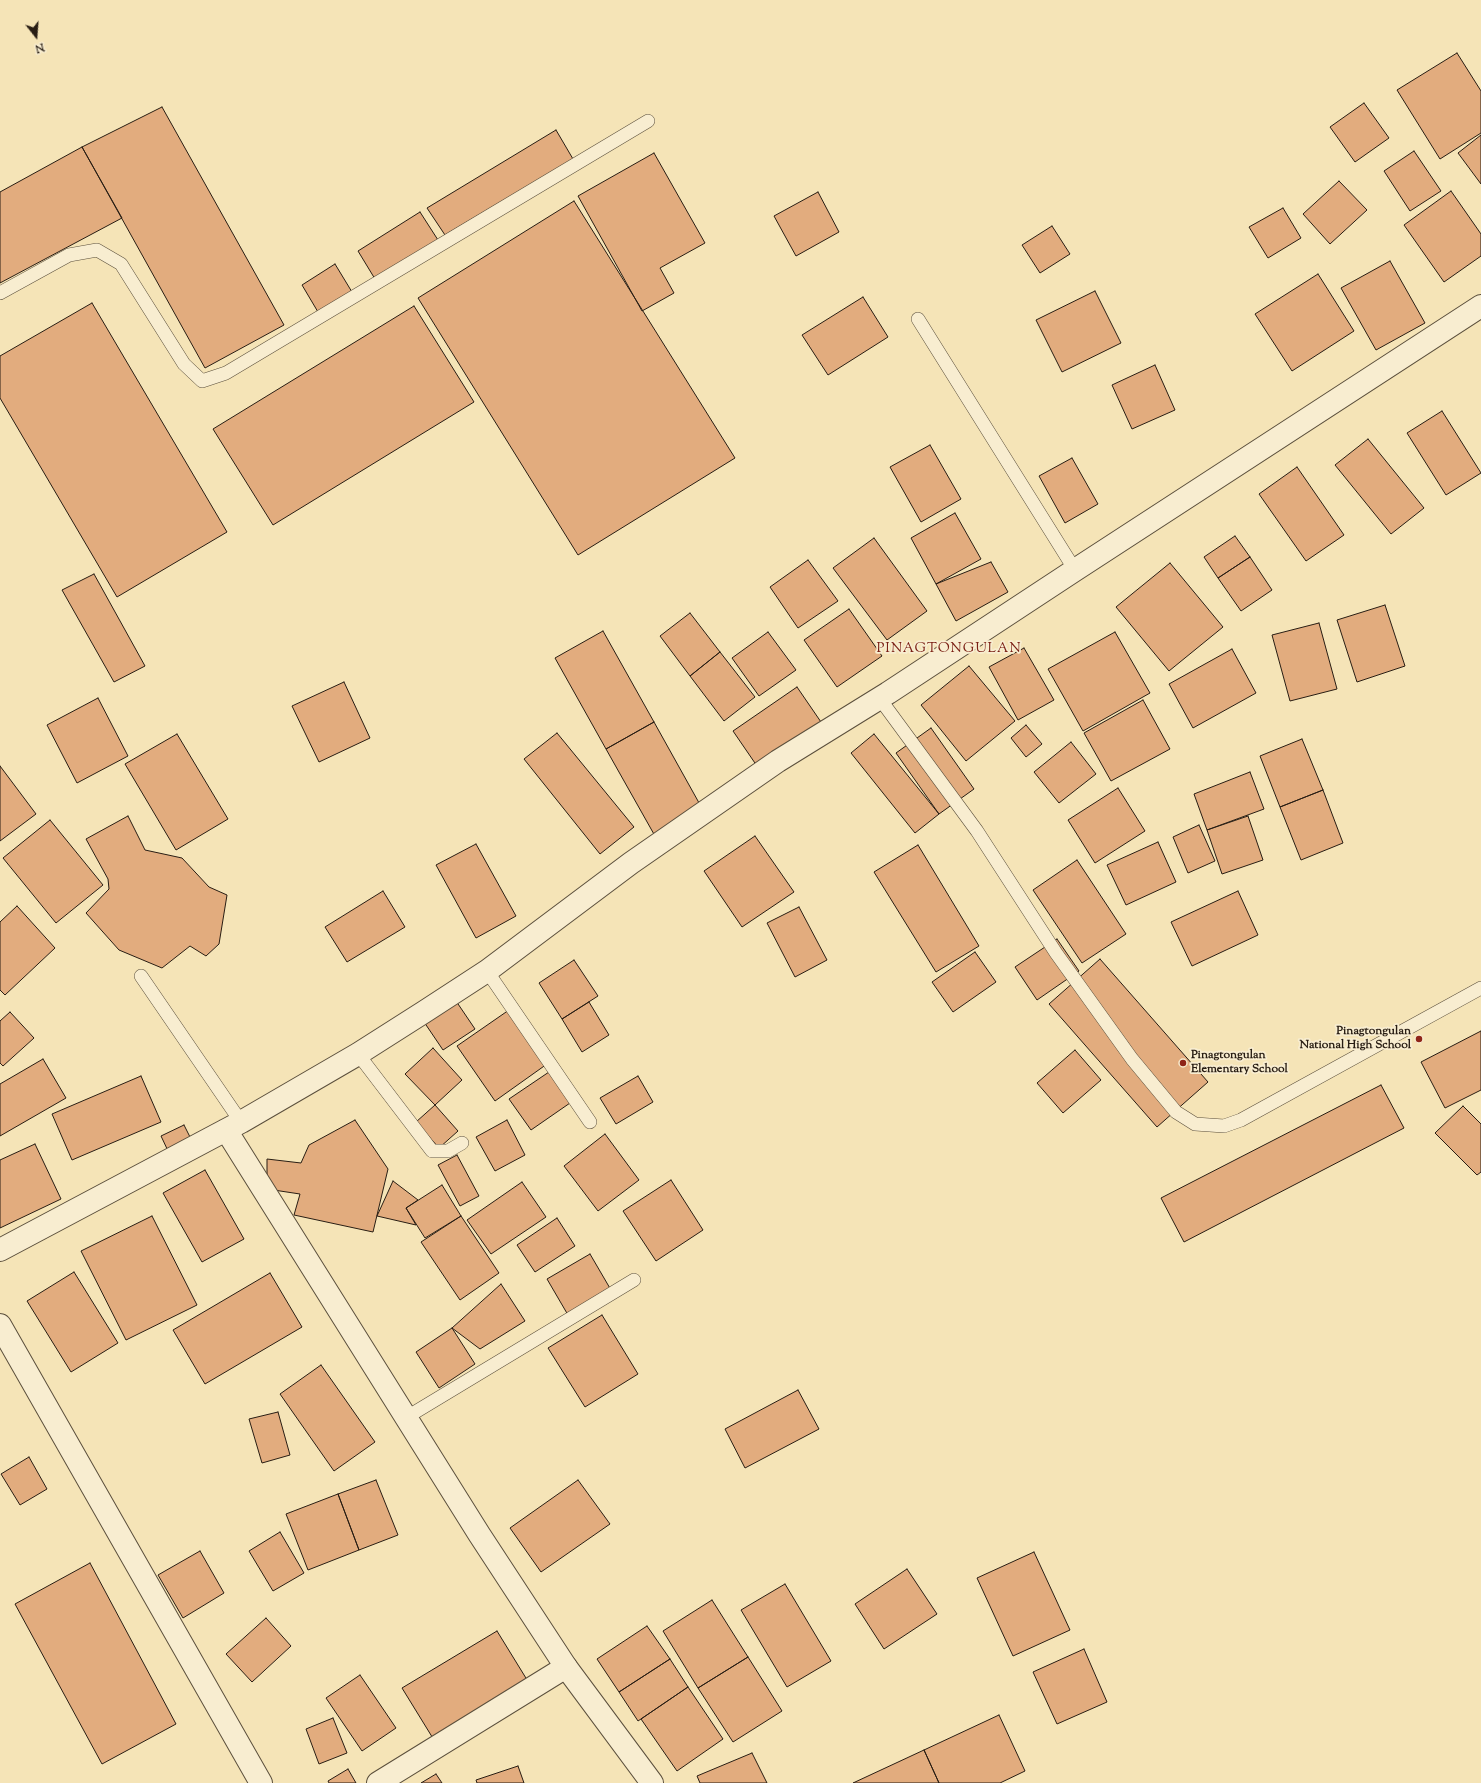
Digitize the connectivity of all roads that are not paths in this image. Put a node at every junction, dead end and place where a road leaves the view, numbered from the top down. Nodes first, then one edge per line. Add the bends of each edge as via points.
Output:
1 (648, 121) dead end
2 (0, 293) edge
3 (1481, 306) edge
4 (918, 319) dead end
5 (1075, 570) junction
6 (880, 699) junction
7 (488, 971) junction
8 (141, 976) dead end
9 (1481, 988) edge
10 (358, 1054) junction
11 (590, 1122) dead end
12 (234, 1126) junction
13 (462, 1143) dead end
14 (0, 1250) edge
15 (634, 1280) dead end
16 (0, 1325) edge
17 (407, 1417) junction
18 (566, 1667) junction
19 (260, 1783) edge
20 (378, 1783) edge
21 (652, 1783) edge

1 - 2 lane via 226,373 202,380 184,364 121,264 97,250 69,255
3 - 5 street
4 - 5 lane
5 - 6 street
6 - 7 street via 778,761 643,854
6 - 9 lane via 976,831 1056,953 1132,1059 1176,1112 1195,1124 1224,1126 1241,1120
7 - 10 street
7 - 11 lane
8 - 12 lane
10 - 12 street
10 - 13 lane via 432,1151 448,1151
12 - 14 street
12 - 17 street
15 - 17 lane
16 - 19 street
17 - 18 street via 479,1534
18 - 20 street
18 - 21 street

